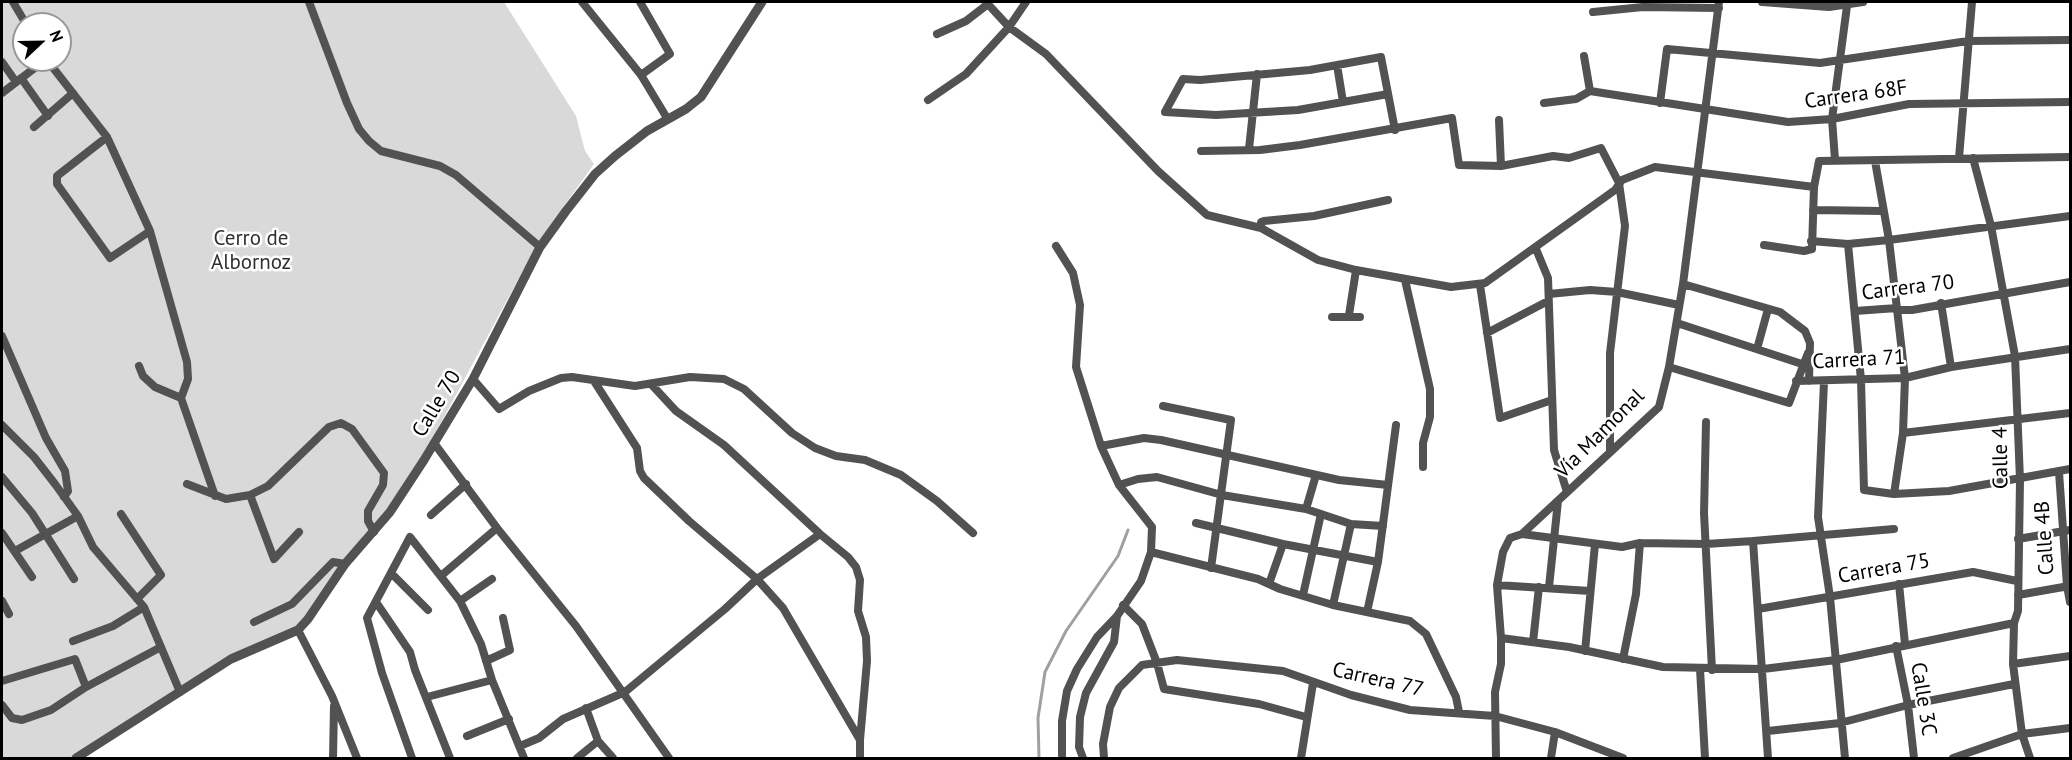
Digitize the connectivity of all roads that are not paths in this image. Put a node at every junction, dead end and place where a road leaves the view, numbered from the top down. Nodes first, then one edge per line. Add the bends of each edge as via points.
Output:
1 (309, 2) edge
2 (582, 2) edge
3 (640, 2) edge
4 (762, 2) edge
5 (1026, 2) edge
6 (1762, 2) edge
7 (1863, 2) edge
8 (1972, 2) edge
9 (987, 3) edge
10 (1809, 3) edge
11 (1644, 4) edge
12 (1719, 5) edge
13 (1847, 6) junction
14 (1593, 12) dead end
15 (1009, 27) junction
16 (937, 34) dead end
17 (2070, 40) edge
18 (1968, 41) junction
19 (1713, 54) junction
20 (1584, 56) dead end
21 (1841, 60) junction
22 (2, 62) edge
23 (1337, 65) junction
24 (30, 72) edge
25 (56, 72) edge
26 (1257, 74) junction
27 (641, 75) junction
28 (19, 80) junction
29 (1590, 91) junction
30 (2, 93) edge
31 (73, 93) junction
32 (1388, 94) junction
33 (928, 100) dead end
34 (1343, 102) junction
35 (2070, 102) edge
36 (1544, 103) dead end
37 (1660, 103) junction
38 (1962, 104) junction
39 (1705, 110) junction
40 (1254, 112) junction
41 (48, 116) junction
42 (667, 118) junction
43 (1832, 119) junction
44 (1499, 120) dead end
45 (34, 127) dead end
46 (1395, 130) junction
47 (107, 138) junction
48 (1249, 149) junction
49 (1201, 151) dead end
50 (2070, 157) edge
51 (1959, 158) junction
52 (1973, 158) junction
53 (1835, 160) junction
54 (1875, 161) junction
55 (1501, 166) junction
56 (1698, 172) junction
57 (1618, 183) junction
58 (1814, 187) junction
59 (1388, 200) dead end
60 (1813, 210) junction
61 (1883, 211) junction
62 (2070, 216) edge
63 (1991, 226) junction
64 (1261, 228) junction
65 (150, 231) junction
66 (1889, 240) junction
67 (1811, 241) junction
68 (1848, 244) junction
69 (1764, 245) dead end
70 (1056, 246) dead end
71 (540, 247) junction
72 (1536, 249) junction
73 (1356, 270) junction
74 (1405, 280) junction
75 (2070, 282) edge
76 (1683, 284) junction
77 (1480, 285) junction
78 (1617, 292) junction
79 (2005, 293) junction
80 (1548, 298) junction
81 (1941, 303) junction
82 (1679, 305) junction
83 (1897, 308) junction
84 (1768, 309) junction
85 (1855, 311) junction
86 (1349, 315) junction
87 (1360, 316) dead end
88 (1332, 317) dead end
89 (1677, 323) junction
90 (1487, 333) junction
91 (2, 336) edge
92 (1757, 349) junction
93 (2070, 349) edge
94 (1810, 351) junction
95 (2015, 356) junction
96 (1802, 364) junction
97 (139, 366) dead end
98 (1669, 367) junction
99 (1950, 367) junction
100 (1905, 378) junction
101 (473, 379) junction
102 (1861, 380) junction
103 (594, 381) junction
104 (1796, 381) junction
105 (1809, 381) junction
106 (1824, 382) junction
107 (651, 384) junction
108 (181, 398) junction
109 (1552, 400) junction
110 (1162, 406) dead end
111 (2070, 412) edge
112 (2018, 420) junction
113 (1706, 422) dead end
114 (2, 425) edge
115 (1396, 425) dead end
116 (1903, 433) junction
117 (434, 443) junction
118 (1101, 446) junction
119 (1610, 451) junction
120 (1227, 456) junction
121 (1423, 467) dead end
122 (2070, 470) edge
123 (2059, 472) junction
124 (1316, 475) junction
125 (2, 477) edge
126 (2020, 480) junction
127 (187, 484) dead end
128 (466, 484) junction
129 (1119, 485) junction
130 (1388, 485) junction
131 (1567, 492) junction
132 (1894, 494) junction
133 (250, 495) junction
134 (1222, 495) junction
135 (215, 496) junction
136 (64, 497) junction
137 (1558, 501) junction
138 (1306, 509) junction
139 (121, 514) dead end
140 (1321, 514) junction
141 (431, 515) dead end
142 (78, 516) junction
143 (1196, 524) dead end
144 (1351, 524) junction
145 (1383, 526) junction
146 (497, 528) junction
147 (1894, 529) dead end
148 (1217, 530) junction
149 (2067, 531) edge
150 (299, 532) dead end
151 (374, 532) junction
152 (2, 533) edge
153 (973, 533) dead end
154 (820, 534) junction
155 (1522, 534) junction
156 (45, 536) junction
157 (1821, 536) junction
158 (1555, 538) junction
159 (2018, 539) junction
160 (1754, 541) junction
161 (1640, 543) junction
162 (5, 544) edge
163 (1283, 544) junction
164 (1595, 544) junction
165 (1706, 544) junction
166 (1314, 550) junction
167 (15, 551) junction
168 (1150, 552) junction
169 (1345, 555) junction
170 (1377, 562) junction
171 (345, 564) junction
172 (1211, 568) junction
173 (391, 573) junction
174 (442, 575) junction
175 (32, 577) dead end
176 (74, 579) dead end
177 (492, 579) dead end
178 (757, 579) junction
179 (2017, 582) junction
180 (1269, 584) junction
181 (1899, 584) junction
182 (1497, 585) junction
183 (2069, 586) edge
184 (1539, 587) junction
185 (1549, 587) junction
186 (1590, 591) junction
187 (1303, 595) junction
188 (2018, 595) junction
189 (1830, 597) junction
190 (137, 599) junction
191 (2, 601) edge
192 (460, 601) junction
193 (376, 602) junction
194 (2070, 602) edge
195 (1333, 604) junction
196 (1123, 605) junction
197 (144, 608) junction
198 (1758, 609) junction
199 (428, 610) dead end
200 (1367, 612) junction
201 (9, 614) dead end
202 (1117, 616) junction
203 (503, 618) dead end
204 (254, 622) dead end
205 (2014, 623) junction
206 (298, 630) junction
207 (1501, 638) junction
208 (73, 641) dead end
209 (1533, 642) junction
210 (1905, 644) junction
211 (1896, 646) junction
212 (161, 647) junction
213 (1585, 651) junction
214 (2070, 656) edge
215 (1623, 659) junction
216 (1836, 660) junction
217 (486, 661) junction
218 (1157, 663) junction
219 (2013, 664) junction
220 (1700, 669) junction
221 (1763, 669) junction
222 (1712, 670) junction
223 (492, 680) junction
224 (2, 681) edge
225 (1313, 683) junction
226 (2014, 684) junction
227 (86, 687) junction
228 (180, 692) junction
229 (625, 692) junction
230 (332, 696) junction
231 (428, 697) junction
232 (2, 705) edge
233 (1908, 705) junction
234 (586, 708) junction
235 (1459, 712) junction
236 (1495, 716) junction
237 (1306, 717) junction
238 (509, 719) junction
239 (1840, 723) junction
240 (2070, 728) edge
241 (1767, 731) junction
242 (1555, 732) junction
243 (2022, 735) junction
244 (467, 736) dead end
245 (860, 740) junction
246 (598, 741) junction
247 (520, 746) junction
248 (859, 758) edge
249 (1301, 758) edge
250 (76, 759) edge
251 (333, 759) edge
252 (357, 759) edge
253 (412, 759) edge
254 (450, 759) edge
255 (524, 759) edge
256 (577, 759) edge
257 (612, 759) edge
258 (669, 759) edge
259 (1062, 759) edge
260 (1083, 759) edge
261 (1104, 759) edge
262 (1496, 759) edge
263 (1551, 759) edge
264 (1623, 759) edge
265 (1705, 759) edge
266 (1768, 759) edge
267 (1845, 759) edge
268 (1914, 759) edge
269 (1953, 759) edge
270 (2030, 759) edge

1 - 71 street via 347,103 369,141 381,151 440,166 456,175
2 - 27 street
3 - 27 street via 670,54
4 - 42 street, Calle 70 via 702,97
5 - 15 street
6 - 10 street
7 - 13 street
8 - 18 street
9 - 15 street
9 - 16 street via 966,21
10 - 13 street
11 - 12 street
11 - 14 street
12 - 19 street, Vía Mamonal
13 - 21 street
15 - 33 street via 966,74
15 - 64 street via 1046,54 1192,204 1218,219
17 - 18 street
18 - 21 street
18 - 38 street
19 - 21 street via 1802,62
19 - 37 street via 1666,49
19 - 39 street, Vía Mamonal
20 - 29 street
21 - 43 street
22 - 28 street
23 - 26 street
23 - 32 street via 1381,57
23 - 34 street
24 - 28 street
25 - 31 street
26 - 40 street
26 - 40 street via 1183,79 1165,112
27 - 42 street
28 - 30 street
28 - 41 street
29 - 36 street, Carrera 68F via 1576,99
29 - 37 street, Carrera 68F
31 - 41 street
31 - 47 street
32 - 34 street
32 - 46 street
34 - 40 street
35 - 38 street, Carrera 68F
37 - 39 street, Carrera 68F
38 - 43 street, Carrera 68F via 1910,104
38 - 51 street
39 - 43 street, Carrera 68F via 1788,122
39 - 56 street, Vía Mamonal
40 - 48 street
41 - 45 street
42 - 71 street, Calle 70 via 627,145 595,174
43 - 53 street
44 - 55 street
46 - 48 street
46 - 55 street via 1452,118 1460,165
47 - 65 street
47 - 65 street via 57,176 57,183 110,258
48 - 49 street
50 - 52 street
51 - 52 street
51 - 54 street
52 - 63 street, Calle 4
53 - 54 street
53 - 58 street via 1819,161
54 - 61 street
55 - 57 street via 1553,156 1569,158 1601,148
56 - 57 street via 1655,167
56 - 58 street
56 - 76 street, Vía Mamonal
57 - 72 street via 1615,190
57 - 78 street via 1625,226
58 - 60 street
59 - 64 street via 1314,216 1264,221
60 - 61 street
60 - 67 street
61 - 66 street
62 - 63 street
63 - 66 street
63 - 79 street, Calle 4
64 - 73 street via 1318,260
65 - 108 street via 187,362 188,380
66 - 68 street
66 - 83 street
67 - 68 street
67 - 69 street via 1812,249 1804,251
68 - 85 street
70 - 118 street via 1073,273 1080,305 1076,367
71 - 101 street, Calle 70
72 - 77 street
72 - 80 street via 1546,270
73 - 74 street
73 - 86 street
74 - 77 street via 1451,287
74 - 121 street via 1430,389
75 - 79 street, Carrera 70
76 - 82 street, Vía Mamonal
76 - 84 street
77 - 90 street
78 - 80 street via 1590,291
78 - 82 street
78 - 119 street via 1609,363
79 - 81 street, Carrera 70
79 - 95 street, Calle 4
80 - 90 street
80 - 109 street
81 - 83 street, Carrera 70 via 1912,310
81 - 99 street
82 - 89 street, Vía Mamonal
83 - 85 street, Carrera 70
83 - 100 street
84 - 92 street
84 - 94 street via 1780,312 1804,331
85 - 102 street, Carrera 70
86 - 87 street
86 - 88 street
89 - 92 street
89 - 98 street, Vía Mamonal
90 - 109 street via 1500,418
91 - 136 street via 46,438 65,471 68,491
92 - 96 street
93 - 95 street, Carrera 71
94 - 96 street
94 - 105 street
95 - 99 street, Carrera 71
95 - 112 street, Calle 4
96 - 104 street
97 - 108 street via 155,387
98 - 104 street, Carrera 71 via 1789,403
98 - 119 street, Vía Mamonal via 1659,406
99 - 100 street, Carrera 71
100 - 102 street, Carrera 71
100 - 116 street
101 - 103 street via 498,409 561,378
101 - 117 street, Calle 70
102 - 106 street, Carrera 71
102 - 132 street, Carrera 70 via 1864,490
103 - 107 street
103 - 178 street via 637,448 644,478
104 - 105 street, Carrera 71
105 - 106 street, Carrera 71
106 - 157 street via 1818,493
107 - 153 street via 703,376 732,382 804,441 830,455 865,460 901,475
107 - 154 street via 676,411 724,445
108 - 135 street
109 - 131 street via 1554,450
110 - 120 street via 1232,420
111 - 112 street
112 - 116 street
112 - 126 street, Calle 4
113 - 165 street
114 - 136 street via 34,457
115 - 130 street
116 - 132 street
117 - 128 street
117 - 151 street, Calle 70
118 - 120 street via 1144,438
118 - 129 street
119 - 131 street, Vía Mamonal
120 - 124 street
120 - 134 street
122 - 123 street
123 - 126 street
123 - 149 street, Calle 4B
124 - 130 street
124 - 138 street
125 - 156 street via 32,513
126 - 132 street via 1949,491
126 - 159 street, Calle 4
127 - 135 street
128 - 141 street
128 - 146 street
129 - 134 street via 1157,477
129 - 168 street via 1152,527
130 - 145 street
131 - 137 street, Vía Mamonal
133 - 135 street via 226,499
133 - 150 street via 274,560
133 - 151 street via 268,486 329,426 341,423 352,429 384,473 383,485 368,511
134 - 138 street
134 - 148 street
136 - 142 street
137 - 155 street, Vía Mamonal
137 - 158 street
138 - 140 street
139 - 190 street via 161,575
140 - 144 street
140 - 166 street
142 - 156 street
142 - 190 street via 93,547
143 - 148 street
144 - 145 street
144 - 169 street
145 - 170 street
146 - 174 street
146 - 229 street
147 - 157 street
148 - 163 street
148 - 172 street
149 - 159 street
149 - 183 street, Calle 4B
151 - 171 street, Calle 70
152 - 162 street
154 - 178 street
154 - 245 street via 848,557 860,580 858,611 866,637 867,661
155 - 158 street
155 - 182 street, Vía Mamonal via 1510,538 1503,552
156 - 167 street
156 - 176 street
157 - 160 street
157 - 189 street
158 - 164 street
158 - 185 street
159 - 179 street, Calle 4
160 - 165 street
160 - 198 street
161 - 164 street via 1622,547
161 - 165 street
161 - 215 street via 1636,594
162 - 167 street
163 - 166 street
163 - 180 street
164 - 186 street
165 - 222 street
166 - 169 street
166 - 187 street
167 - 175 street
168 - 172 street
168 - 196 street via 1141,581
169 - 170 street
169 - 195 street
170 - 200 street
171 - 204 street via 333,562 292,604
171 - 206 street, Calle 70
172 - 180 street
173 - 174 street via 410,537
173 - 193 street
173 - 199 street
174 - 192 street
177 - 192 street
178 - 229 street
178 - 245 street via 783,608
179 - 181 street, Carrera 75 via 1973,572
179 - 188 street, Calle 4
180 - 187 street
181 - 189 street, Carrera 75
181 - 210 street
182 - 184 street
182 - 207 street, Vía Mamonal
183 - 188 street
183 - 194 street, Calle 4B
184 - 185 street
184 - 209 street
185 - 186 street
186 - 213 street
187 - 195 street
188 - 205 street, Calle 4
189 - 198 street, Carrera 75
189 - 216 street
190 - 197 street
191 - 201 street
192 - 217 street
193 - 231 street via 408,647
193 - 253 street via 369,612 369,626
195 - 200 street
196 - 202 street
196 - 218 street via 1142,624
197 - 208 street
197 - 212 street
198 - 221 street
200 - 235 street via 1410,621 1426,634 1456,697
202 - 259 street via 1097,637 1067,691
202 - 260 street via 1114,642 1086,693 1080,717 1079,747
203 - 217 street via 510,650
205 - 210 street
205 - 219 street, Calle 4
206 - 228 street, Calle 70 via 231,658
206 - 230 street
207 - 209 street
207 - 236 street, Vía Mamonal
209 - 213 street
210 - 211 street
211 - 216 street
211 - 233 street, Calle 3C
212 - 227 street
212 - 228 street
213 - 215 street
214 - 219 street
215 - 220 street
216 - 221 street
216 - 239 street
217 - 223 street
218 - 225 street, Carrera 77 via 1177,660 1283,671
218 - 237 street via 1164,689 1259,704
218 - 261 street via 1142,665 1119,688 1110,706
219 - 226 street, Calle 4
220 - 222 street
220 - 265 street
221 - 222 street
221 - 241 street
223 - 231 street
223 - 238 street
224 - 227 street via 75,659
225 - 235 street, Carrera 77 via 1410,710
225 - 237 street
226 - 233 street
226 - 243 street, Calle 4
227 - 232 street via 51,710 22,720 12,718
228 - 250 street, Calle 70
229 - 234 street
229 - 258 street
230 - 251 street
230 - 252 street
231 - 254 street
233 - 239 street
233 - 268 street, Calle 3C
234 - 246 street
234 - 247 street
235 - 236 street, Carrera 77
236 - 242 street, Carrera 77
236 - 262 street, Vía Mamonal
237 - 249 street
238 - 244 street
238 - 247 street
239 - 241 street
239 - 267 street
240 - 243 street
241 - 266 street
242 - 263 street
242 - 264 street, Carrera 77
243 - 269 street
243 - 270 street, Calle 4
245 - 248 street
246 - 256 street
246 - 257 street
247 - 255 street

